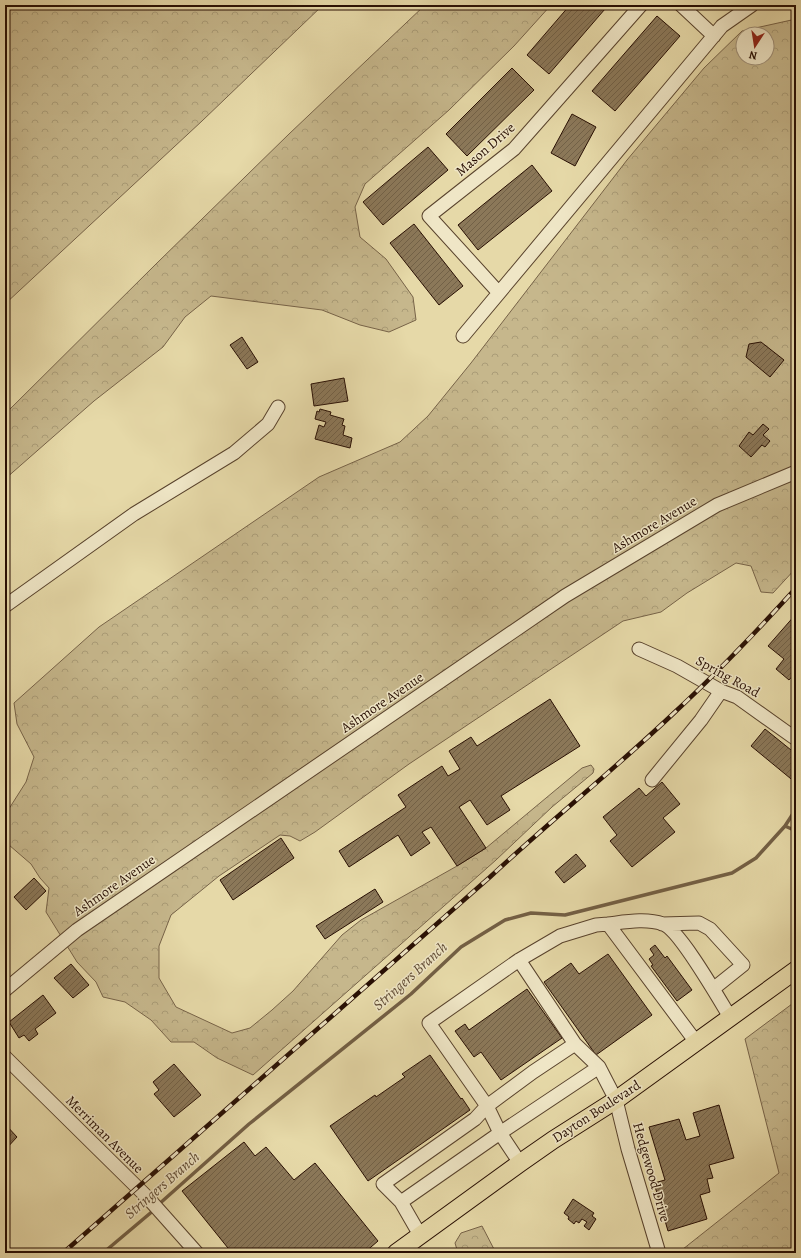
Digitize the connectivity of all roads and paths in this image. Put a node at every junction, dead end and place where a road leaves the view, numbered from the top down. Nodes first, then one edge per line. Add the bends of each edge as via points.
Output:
1 (641, 5) edge
2 (681, 5) edge
3 (752, 5) edge
4 (714, 36) junction
5 (499, 293) junction
6 (463, 336) dead end
7 (278, 408) dead end
8 (796, 472) edge
9 (5, 606) edge
10 (639, 649) dead end
11 (721, 691) junction
12 (796, 739) edge
13 (652, 780) dead end
14 (608, 924) junction
15 (662, 924) junction
16 (519, 960) junction
17 (796, 970) edge
18 (713, 989) junction
19 (5, 990) edge
20 (730, 1017) junction
21 (696, 1042) junction
22 (575, 1044) junction
23 (5, 1057) edge
24 (599, 1067) junction
25 (616, 1100) junction
26 (487, 1106) junction
27 (500, 1133) junction
28 (520, 1163) junction
29 (401, 1202) junction
30 (420, 1235) junction
31 (197, 1253) edge
32 (396, 1253) edge
33 (659, 1253) edge

1 - 5 street, Mason Drive via 514,149 429,216
2 - 4 street
3 - 4 street via 722,26
4 - 5 street
5 - 6 street
7 - 9 street via 268,424 234,453 134,514
8 - 19 street, Ashmore Avenue via 718,505 565,596 77,930
10 - 11 street, Spring Road
11 - 12 street, Spring Road via 737,697
11 - 13 street
14 - 15 street via 650,921
14 - 16 street via 560,936
14 - 21 street
15 - 18 street via 676,934
15 - 18 street via 699,923 710,929 743,966
16 - 22 street, Hedgewood Drive
16 - 26 street via 429,1023
17 - 20 main road, Dayton Boulevard
18 - 20 street
20 - 21 main road, Dayton Boulevard
21 - 25 main road, Dayton Boulevard
22 - 24 street, Hedgewood Drive
22 - 26 street
23 - 31 street, Merriman Avenue via 148,1198
24 - 25 street, Hedgewood Drive
24 - 27 street
25 - 28 main road, Dayton Boulevard
25 - 33 street, Hedgewood Drive
26 - 27 street
26 - 29 street via 475,1119 384,1184
27 - 28 street
27 - 29 street
28 - 30 main road, Dayton Boulevard
29 - 30 street
30 - 32 main road, Dayton Boulevard

